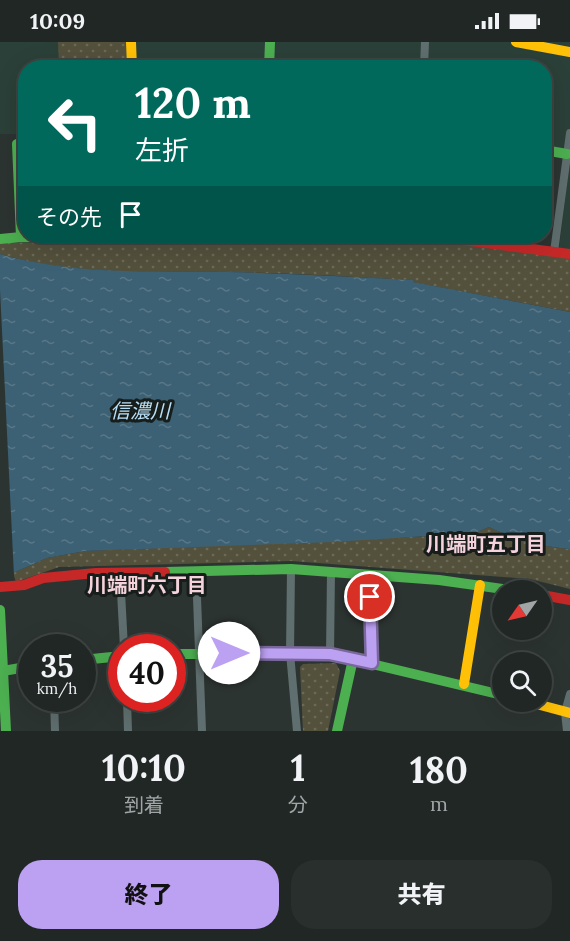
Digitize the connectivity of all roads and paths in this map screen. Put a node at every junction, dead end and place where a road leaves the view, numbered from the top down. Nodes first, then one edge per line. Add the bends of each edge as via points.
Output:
1 (130, 42) edge
2 (270, 42) edge
3 (425, 42) edge
4 (516, 42) edge
5 (570, 52) edge
6 (131, 60) edge
7 (270, 60) edge
8 (424, 60) edge
9 (570, 133) edge
10 (18, 144) edge
11 (552, 151) edge
12 (567, 154) junction
13 (18, 167) edge
14 (18, 237) edge
15 (0, 239) edge
16 (486, 243) edge
17 (554, 252) junction
18 (570, 254) edge
19 (291, 569) junction
20 (196, 571) junction
21 (331, 572) junction
22 (120, 573) junction
23 (370, 575) junction
24 (480, 585) junction
25 (0, 587) edge
26 (492, 587) edge
27 (552, 597) edge
28 (570, 600) edge
29 (0, 610) edge
30 (123, 634) edge
31 (186, 653) edge
32 (199, 653) junction
33 (290, 653) junction
34 (330, 654) junction
35 (353, 659) junction
36 (372, 663) junction
37 (18, 668) edge
38 (1, 671) edge
39 (464, 684) junction
40 (492, 692) edge
41 (570, 694) edge
42 (552, 708) edge
43 (54, 712) edge
44 (127, 712) edge
45 (567, 712) edge
46 (6, 731) edge
47 (55, 731) edge
48 (128, 731) edge
49 (202, 731) edge
50 (297, 731) edge
51 (337, 731) edge
52 (567, 731) edge

1 - 6 main road
2 - 7 main road
3 - 8 street
4 - 5 main road
9 - 12 street
10 - 13 main road
11 - 12 main road
12 - 17 street
14 - 15 main road
16 - 17 main road
17 - 18 main road
19 - 20 main road
19 - 21 main road
19 - 33 street
20 - 22 main road
20 - 32 street
21 - 23 main road
21 - 34 street
22 - 25 main road via 43,578
22 - 30 street
23 - 24 main road
23 - 36 street
24 - 26 main road
24 - 39 main road
27 - 28 main road
29 - 38 main road
31 - 32 main road
32 - 33 main road
32 - 49 street
33 - 34 main road
33 - 50 street
34 - 35 main road
35 - 36 main road
35 - 51 main road
36 - 39 main road
37 - 38 main road
38 - 46 main road
39 - 40 main road
41 - 45 street
42 - 45 main road
43 - 47 street
44 - 48 street
45 - 52 street

